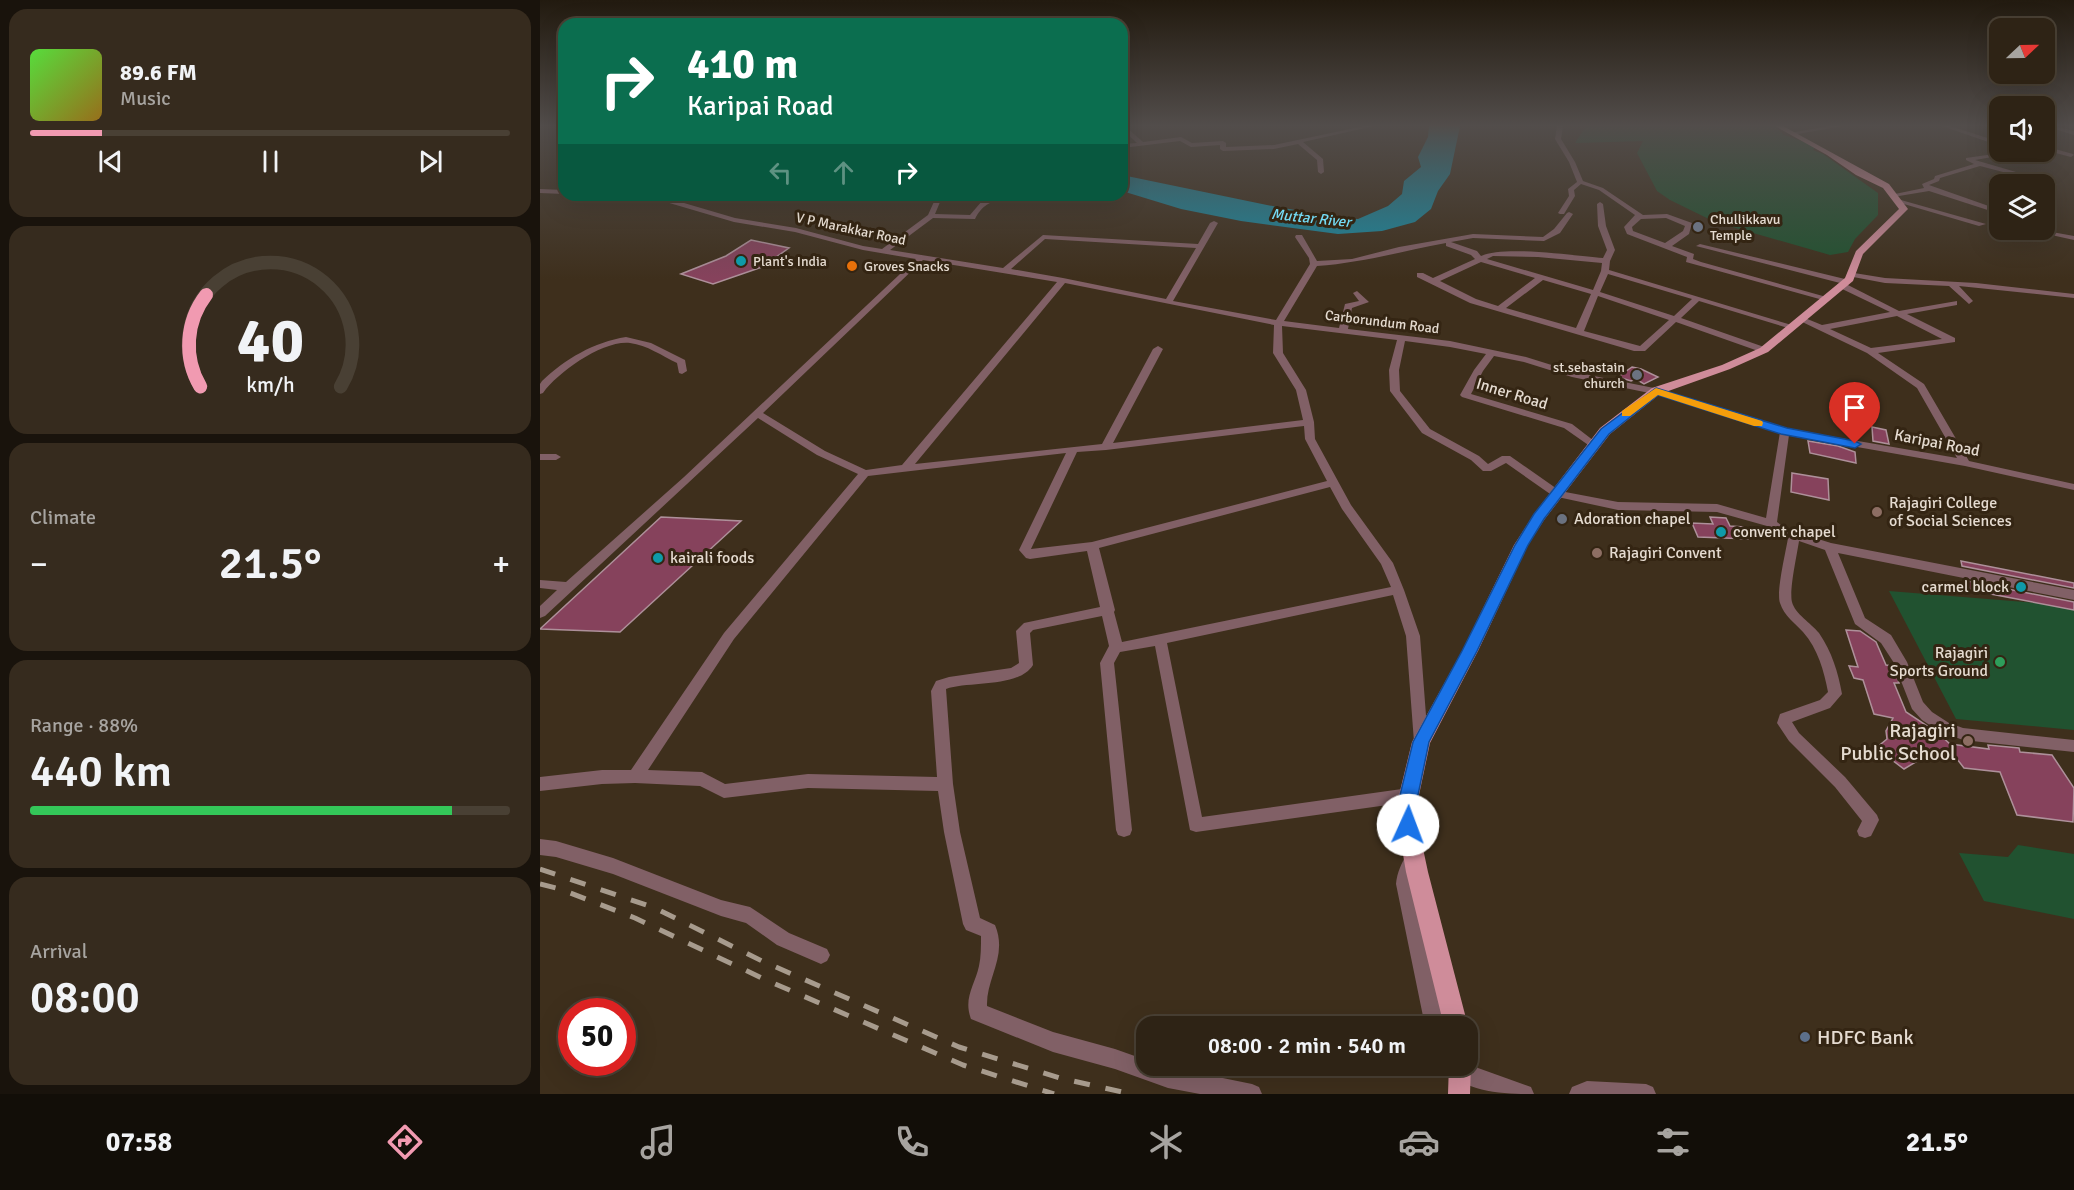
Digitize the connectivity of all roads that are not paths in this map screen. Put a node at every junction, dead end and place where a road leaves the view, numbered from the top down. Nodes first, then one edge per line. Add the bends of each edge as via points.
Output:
1 (1578, 177) edge
2 (1867, 177) edge
3 (1937, 177) edge
4 (1580, 182) junction
5 (1929, 189) junction
6 (540, 190) edge
7 (558, 192) edge
8 (1896, 198) junction
9 (670, 201) edge
10 (937, 201) edge
11 (986, 201) edge
12 (1600, 204) dead end
13 (1989, 208) edge
14 (931, 216) junction
15 (1639, 217) junction
16 (1214, 223) dead end
17 (1982, 224) dead end
18 (2055, 234) edge
19 (1299, 237) dead end
20 (2074, 238) edge
21 (1449, 244) dead end
22 (1668, 245) junction
23 (1200, 246) junction
24 (1700, 246) dead end
25 (884, 251) junction
26 (922, 257) junction
27 (1479, 259) junction
28 (1606, 261) junction
29 (1314, 264) junction
30 (1006, 270) junction
31 (1605, 271) junction
32 (1420, 275) dead end
33 (1542, 277) junction
34 (1063, 280) junction
35 (1846, 280) junction
36 (1432, 282) junction
37 (1952, 284) junction
38 (1102, 288) joint
39 (1594, 292) junction
40 (1357, 293) dead end
41 (2074, 297) edge
42 (1698, 298) junction
43 (1826, 298) junction
44 (1969, 300) dead end
45 (1168, 301) junction
46 (1954, 303) dead end
47 (1500, 308) junction
48 (1899, 314) junction
49 (1676, 318) junction
50 (1796, 322) junction
51 (1278, 323) junction
52 (1821, 328) junction
53 (1343, 330) junction
54 (1579, 331) junction
55 (1402, 337) junction
56 (1158, 349) dead end
57 (1764, 350) junction
58 (1870, 351) junction
59 (1492, 353) junction
60 (682, 371) dead end
61 (540, 391) edge
62 (1656, 391) junction
63 (758, 414) junction
64 (1309, 422) junction
65 (1785, 431) junction
66 (1594, 446) junction
67 (1106, 447) junction
68 (1073, 448) junction
69 (540, 457) edge
70 (556, 457) dead end
71 (1965, 463) junction
72 (904, 470) junction
73 (865, 473) junction
74 (1334, 483) junction
75 (2074, 487) edge
76 (1557, 494) junction
77 (1771, 523) junction
78 (1794, 536) junction
79 (1092, 546) junction
80 (1830, 548) junction
81 (540, 584) edge
82 (570, 587) junction
83 (1398, 590) junction
84 (2074, 595) edge
85 (1108, 610) junction
86 (540, 613) edge
87 (1160, 639) junction
88 (1116, 646) junction
89 (1421, 742) junction
90 (2074, 746) edge
91 (635, 776) junction
92 (540, 784) edge
93 (945, 784) junction
94 (1409, 795) junction
95 (1124, 830) dead end
96 (1865, 831) dead end
97 (540, 847) edge
98 (1415, 865) junction
99 (821, 955) dead end
100 (1433, 1016) edge
101 (1453, 1016) edge
102 (1458, 1076) edge
103 (1472, 1076) edge
104 (1252, 1094) edge
105 (1459, 1094) edge
106 (1524, 1094) edge
107 (1579, 1094) edge
108 (1646, 1094) edge

1 - 4 street
2 - 8 main road via 1886,186
3 - 5 street via 1934,183 1924,184
4 - 15 street via 1601,189
4 - 29 street via 1571,189 1572,196 1557,231 1544,239 1473,236 1352,261
5 - 8 street
5 - 13 street
6 - 7 street
8 - 17 street
8 - 35 main road via 1904,209 1859,253
9 - 25 street, V P Marakkar Road via 734,220
10 - 14 street
11 - 14 street via 972,217
12 - 28 street via 1602,226 1610,246
14 - 25 street
15 - 22 street via 1628,226 1630,232
15 - 22 street via 1667,216 1689,225
16 - 23 street
18 - 20 street
19 - 29 street
21 - 27 street via 1474,253
22 - 43 street via 1691,256 1689,260 1698,264
23 - 30 street via 1043,237
23 - 45 street
24 - 35 street
25 - 26 street, V P Marakkar Road
26 - 30 street, V P Marakkar Road
26 - 63 street
27 - 28 street via 1504,253
27 - 33 street
27 - 36 street
28 - 31 street
29 - 51 street
30 - 34 street, V P Marakkar Road
31 - 39 street
31 - 42 street
32 - 36 street
33 - 39 street
33 - 47 street
34 - 38 street, V P Marakkar Road
34 - 72 street
35 - 37 street
35 - 43 main road
35 - 48 street
36 - 47 street
37 - 41 street
37 - 44 street
38 - 45 street, Carborundum Road
39 - 49 street
39 - 54 street
40 - 53 street via 1365,302 1348,306
42 - 49 street
42 - 50 street
43 - 50 main road
45 - 51 street, Carborundum Road
46 - 48 street
47 - 54 street
48 - 52 street
48 - 58 street via 1952,340
49 - 54 street via 1642,349
49 - 57 street
50 - 52 street
50 - 57 main road
51 - 53 street, Carborundum Road
51 - 64 street via 1278,353 1301,390
52 - 58 street
53 - 55 street, Carborundum Road
55 - 59 street, Carborundum Road
55 - 76 street via 1394,370 1395,391 1426,431 1487,469 1506,458
56 - 67 street
57 - 62 main road via 1726,368
58 - 71 street via 1924,389
59 - 62 street, Carborundum Road
59 - 66 street, Inner Road via 1465,395 1568,426
60 - 61 street via 682,362 639,342 625,340 569,363
62 - 65 street, Karipai Road
62 - 66 main road via 1605,431
63 - 73 street via 820,453
63 - 82 street
64 - 67 street
64 - 74 street via 1310,439
65 - 71 street, Karipai Road
65 - 77 street
66 - 76 main road
67 - 68 street
68 - 72 street
68 - 79 street via 1025,550 1030,555
69 - 70 street
71 - 75 street, Karipai Road
72 - 73 street
73 - 91 street via 729,636
74 - 79 street
74 - 83 street via 1387,563
76 - 77 street via 1617,506 1717,508
76 - 89 main road via 1521,545
77 - 78 street
78 - 80 street
78 - 96 street via 1785,600 1788,611 1808,630 1825,656 1835,694 1825,704 1785,718 1784,723 1871,820
79 - 85 street
80 - 84 street
80 - 90 street via 1860,621 1886,639 1917,705 1927,716 1963,734
81 - 82 street
82 - 86 street
83 - 87 street
83 - 89 street via 1413,636
85 - 88 street
85 - 93 street via 1029,626 1022,638 1026,665 1014,673 941,685 938,691
87 - 88 street
87 - 94 street via 1196,825
88 - 95 street via 1107,663
89 - 94 main road
91 - 92 street
91 - 93 street via 702,779 724,791 808,782
93 - 104 street via 972,924 989,931 987,969 976,999 978,1012 1053,1042 1168,1078
94 - 98 main road via 1408,825
97 - 99 street via 613,866 750,916 783,939
98 - 100 street via 1405,874 1405,884
98 - 101 main road
102 - 105 main road, bridge
103 - 106 street
107 - 108 street via 1587,1090

